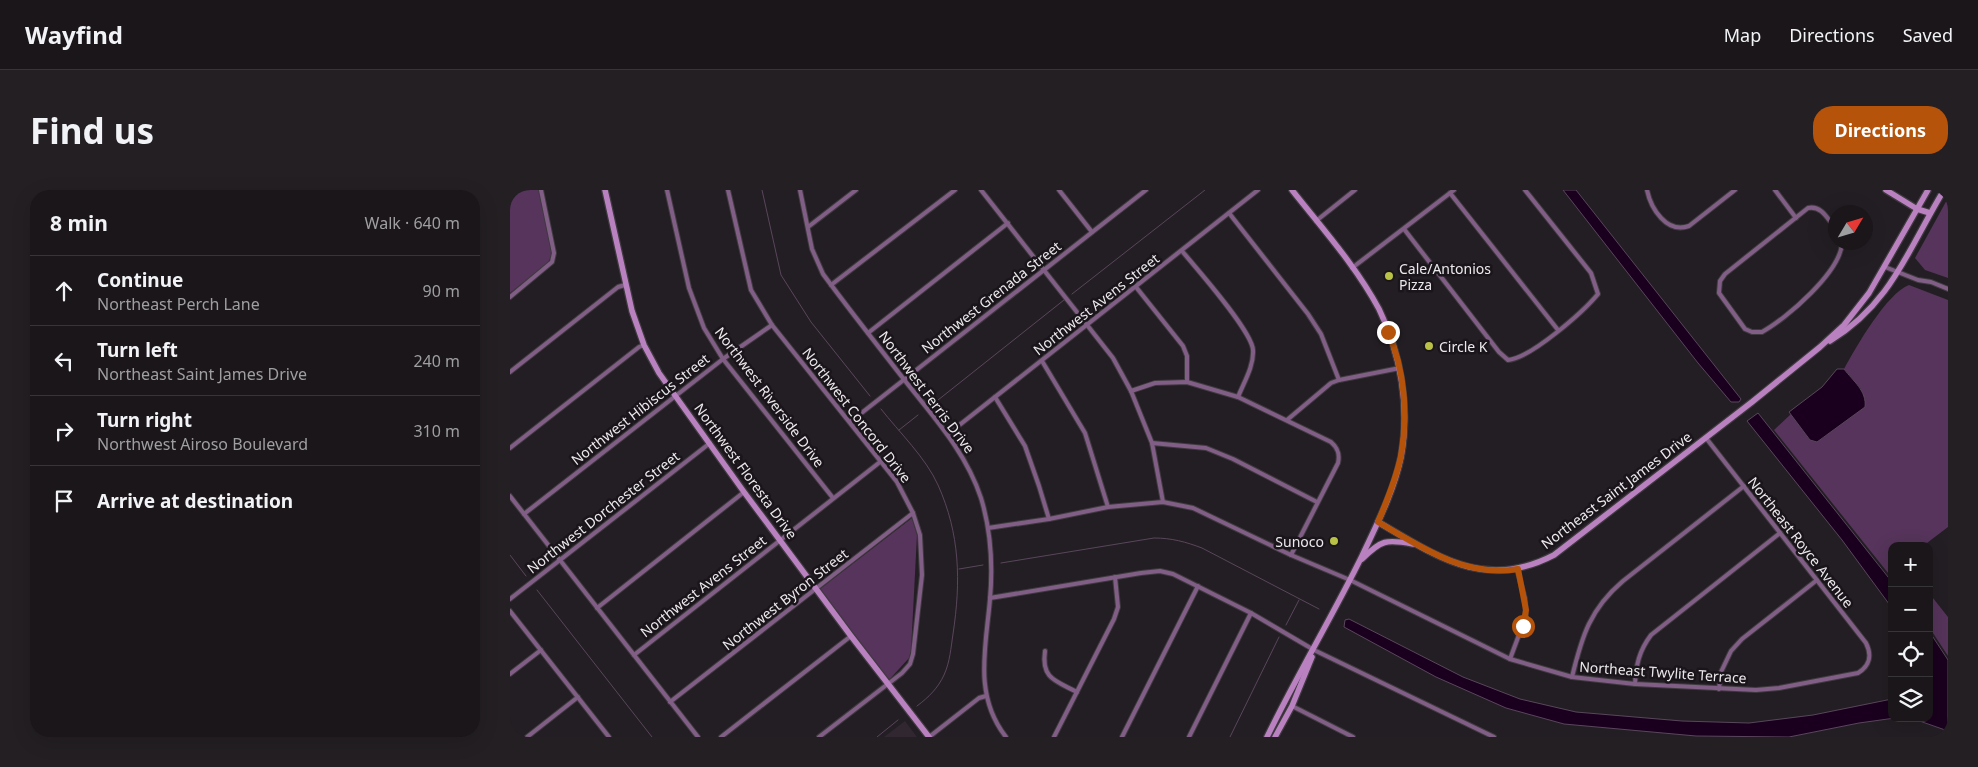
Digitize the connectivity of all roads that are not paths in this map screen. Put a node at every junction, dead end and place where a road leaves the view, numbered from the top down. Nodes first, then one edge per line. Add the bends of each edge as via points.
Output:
1 (541, 190) edge
2 (605, 190) edge
3 (667, 190) edge
4 (728, 190) edge
5 (800, 190) edge
6 (856, 190) edge
7 (955, 190) edge
8 (981, 190) edge
9 (1058, 190) edge
10 (1135, 190) edge
11 (1146, 190) edge
12 (1258, 190) edge
13 (1292, 190) edge
14 (1355, 190) edge
15 (1525, 190) edge
16 (1647, 190) edge
17 (1735, 190) edge
18 (1775, 190) edge
19 (1886, 190) edge
20 (1928, 190) edge
21 (1944, 190) edge
22 (1452, 191) edge
23 (1139, 195) junction
24 (1917, 209) junction
25 (1229, 213) junction
26 (1930, 213) junction
27 (1796, 218) junction
28 (1828, 219) edge
29 (1316, 221) junction
30 (1008, 223) junction
31 (808, 227) junction
32 (1404, 229) junction
33 (1092, 232) junction
34 (1840, 250) edge
35 (1182, 251) junction
36 (1885, 267) junction
37 (1352, 268) junction
38 (1045, 269) junction
39 (1899, 272) junction
40 (625, 285) junction
41 (831, 285) junction
42 (1136, 287) junction
43 (1948, 289) edge
44 (510, 297) edge
45 (1088, 323) junction
46 (772, 325) junction
47 (1558, 330) junction
48 (868, 332) junction
49 (644, 345) junction
50 (1820, 347) junction
51 (723, 359) junction
52 (1042, 361) junction
53 (1400, 368) junction
54 (510, 372) edge
55 (904, 380) junction
56 (1339, 380) junction
57 (1186, 382) junction
58 (1131, 390) junction
59 (675, 396) junction
60 (995, 397) junction
61 (1238, 397) junction
62 (1287, 420) junction
63 (850, 422) junction
64 (948, 434) junction
65 (1706, 438) junction
66 (710, 443) junction
67 (1152, 443) junction
68 (510, 448) edge
69 (880, 462) junction
70 (1744, 486) junction
71 (744, 492) junction
72 (510, 496) edge
73 (833, 498) junction
74 (1163, 502) junction
75 (1317, 502) junction
76 (1108, 507) junction
77 (913, 513) junction
78 (524, 514) junction
79 (1049, 519) junction
80 (1378, 522) junction
81 (988, 528) junction
82 (1780, 533) junction
83 (780, 539) junction
84 (1417, 544) junction
85 (1291, 555) junction
86 (560, 560) junction
87 (1359, 563) junction
88 (1518, 569) junction
89 (1115, 577) junction
90 (1350, 580) junction
91 (1817, 580) junction
92 (1198, 586) junction
93 (816, 588) junction
94 (990, 598) junction
95 (510, 599) edge
96 (597, 608) junction
97 (510, 611) edge
98 (1251, 613) junction
99 (851, 636) junction
100 (541, 650) junction
101 (1314, 650) junction
102 (1045, 651) dead end
103 (634, 655) junction
104 (1510, 659) junction
105 (1869, 663) joint
106 (510, 674) edge
107 (1572, 677) junction
108 (887, 684) junction
109 (1635, 684) junction
110 (1719, 689) junction
111 (1077, 692) junction
112 (986, 696) junction
113 (578, 697) junction
114 (670, 702) junction
115 (1292, 706) junction
116 (527, 737) edge
117 (609, 737) edge
118 (698, 737) edge
119 (721, 737) edge
120 (819, 737) edge
121 (929, 737) edge
122 (1006, 737) edge
123 (1054, 737) edge
124 (1122, 737) edge
125 (1189, 737) edge
126 (1267, 737) edge
127 (1275, 737) edge
128 (1353, 737) edge
129 (1494, 737) edge

1 - 44 street via 554,253 552,262
2 - 40 main road, Northwest Floresta Drive
3 - 51 street, Northwest Riverside Drive via 689,288 704,328
4 - 46 street, Northwest Concord Drive via 751,290
5 - 31 street, Northwest Ferris Drive
6 - 31 street
7 - 41 street
8 - 30 street
9 - 33 street
10 - 23 street
11 - 23 street, Northwest Grenada Street
12 - 25 street, Northwest Avens Street
13 - 29 main road
14 - 29 street
15 - 47 street via 1591,273 1598,294
16 - 17 street via 1652,205 1665,222 1675,228 1689,226
18 - 27 street
19 - 24 main road
20 - 24 main road, Northeast Saint James Drive
21 - 26 main road, Northeast Saint James Drive
22 - 32 street
22 - 47 street
23 - 33 street, Northwest Grenada Street
24 - 26 main road
24 - 36 main road, Northeast Saint James Drive
25 - 35 street, Northwest Avens Street
25 - 56 street via 1308,314 1321,334
26 - 39 main road, Northeast Saint James Drive
27 - 28 street via 1808,208 1816,208
27 - 34 street via 1724,274 1720,281 1722,299 1745,329 1762,332 1804,300 1822,282
29 - 37 main road
30 - 38 street
30 - 48 street
31 - 41 street, Northwest Ferris Drive via 817,262
32 - 37 street
32 - 47 street via 1508,360 1528,354
33 - 38 street, Northwest Grenada Street
35 - 42 street, Northwest Avens Street
35 - 61 street via 1251,340 1252,358
36 - 39 street
36 - 50 main road, Northeast Saint James Drive via 1854,312
37 - 53 main road via 1379,310
38 - 45 street
38 - 55 street, Northwest Grenada Street
39 - 43 street
39 - 50 main road, Northeast Saint James Drive via 1868,312 1851,328
40 - 49 main road, Northwest Floresta Drive
40 - 54 street via 618,287
41 - 48 street, Northwest Ferris Drive
42 - 45 street, Northwest Avens Street
42 - 57 street via 1183,346 1187,356
45 - 52 street, Northwest Avens Street
45 - 58 street
46 - 51 street, Northwest Hibiscus Street
46 - 63 street, Northwest Concord Drive
48 - 55 street, Northwest Ferris Drive
49 - 59 main road, Northwest Floresta Drive
49 - 68 street
50 - 65 main road, Northeast Saint James Drive
51 - 59 street, Northwest Hibiscus Street
51 - 73 street, Northwest Riverside Drive
52 - 60 street, Northwest Avens Street
52 - 76 street via 1085,433
53 - 56 street
53 - 80 main road via 1404,410 1400,457
55 - 63 street, Northwest Grenada Street
55 - 64 street, Northwest Ferris Drive
56 - 62 street
57 - 58 street via 1155,383
57 - 61 street
58 - 67 street
59 - 66 main road, Northwest Floresta Drive
59 - 78 street, Northwest Hibiscus Street
60 - 64 street, Northwest Avens Street
60 - 79 street via 1025,446
61 - 62 street
62 - 75 street via 1331,442 1340,455
63 - 69 street, Northwest Concord Drive
64 - 81 street, Northwest Ferris Drive via 972,473
65 - 70 street, Northeast Royce Avenue
65 - 88 main road, Northeast Saint James Drive via 1554,555
66 - 71 main road, Northwest Floresta Drive
66 - 86 street, Northwest Dorchester Street
67 - 74 street
67 - 75 street via 1206,448
69 - 73 street, Northwest Avens Street
69 - 77 street, Northwest Concord Drive via 896,482
70 - 82 street, Northeast Royce Avenue
70 - 107 street via 1605,597 1587,626
71 - 83 main road, Northwest Floresta Drive
71 - 96 street
72 - 78 street
73 - 83 street, Northwest Avens Street
74 - 76 street, Northeast Twylite Terrace
74 - 85 street, Northeast Twylite Terrace via 1192,508
75 - 85 street
76 - 79 street, Northeast Twylite Terrace
77 - 93 street, Northwest Byron Street
77 - 108 street, Northwest Concord Drive via 920,535 922,575 916,638 910,664
78 - 86 street
79 - 81 street, Northeast Twylite Terrace
80 - 84 main road, Northeast Saint James Drive
80 - 87 main road
81 - 94 street, Northwest Ferris Drive via 992,564
82 - 91 street, Northeast Royce Avenue
82 - 109 street via 1651,636 1636,665
83 - 93 main road, Northwest Floresta Drive
83 - 103 street, Northwest Avens Street
84 - 87 main road via 1382,542
84 - 88 main road, Northeast Saint James Drive via 1467,567 1491,571
85 - 90 street, Northeast Twylite Terrace
86 - 95 street, Northwest Dorchester Street
86 - 96 street
87 - 90 main road
88 - 104 street via 1526,616
89 - 92 street via 1160,571
89 - 94 street
89 - 111 street via 1118,607
90 - 101 main road
90 - 104 street, Northeast Twylite Terrace
91 - 105 street, Northeast Royce Avenue via 1866,643
91 - 110 street via 1731,651 1721,672
92 - 98 street
92 - 124 street
93 - 99 main road, Northwest Floresta Drive
93 - 114 street, Northwest Byron Street
94 - 112 street, Northwest Ferris Drive via 983,657
96 - 103 street
97 - 100 street
98 - 101 street
98 - 125 street
99 - 108 main road, Northwest Floresta Drive
99 - 119 street
100 - 106 street
100 - 113 street
101 - 115 main road
101 - 126 main road via 1298,674
101 - 129 street
102 - 111 street via 1047,675
103 - 114 street
104 - 107 street, Northeast Twylite Terrace
105 - 110 street, Northeast Twylite Terrace via 1858,673 1779,688
107 - 109 street, Northeast Twylite Terrace
108 - 120 street, Northwest Concord Drive
108 - 121 main road, Northwest Floresta Drive
109 - 110 street, Northeast Twylite Terrace
111 - 123 street
112 - 121 street
112 - 122 street, Northwest Ferris Drive
113 - 116 street
113 - 117 street
114 - 118 street
115 - 127 main road
115 - 128 street

